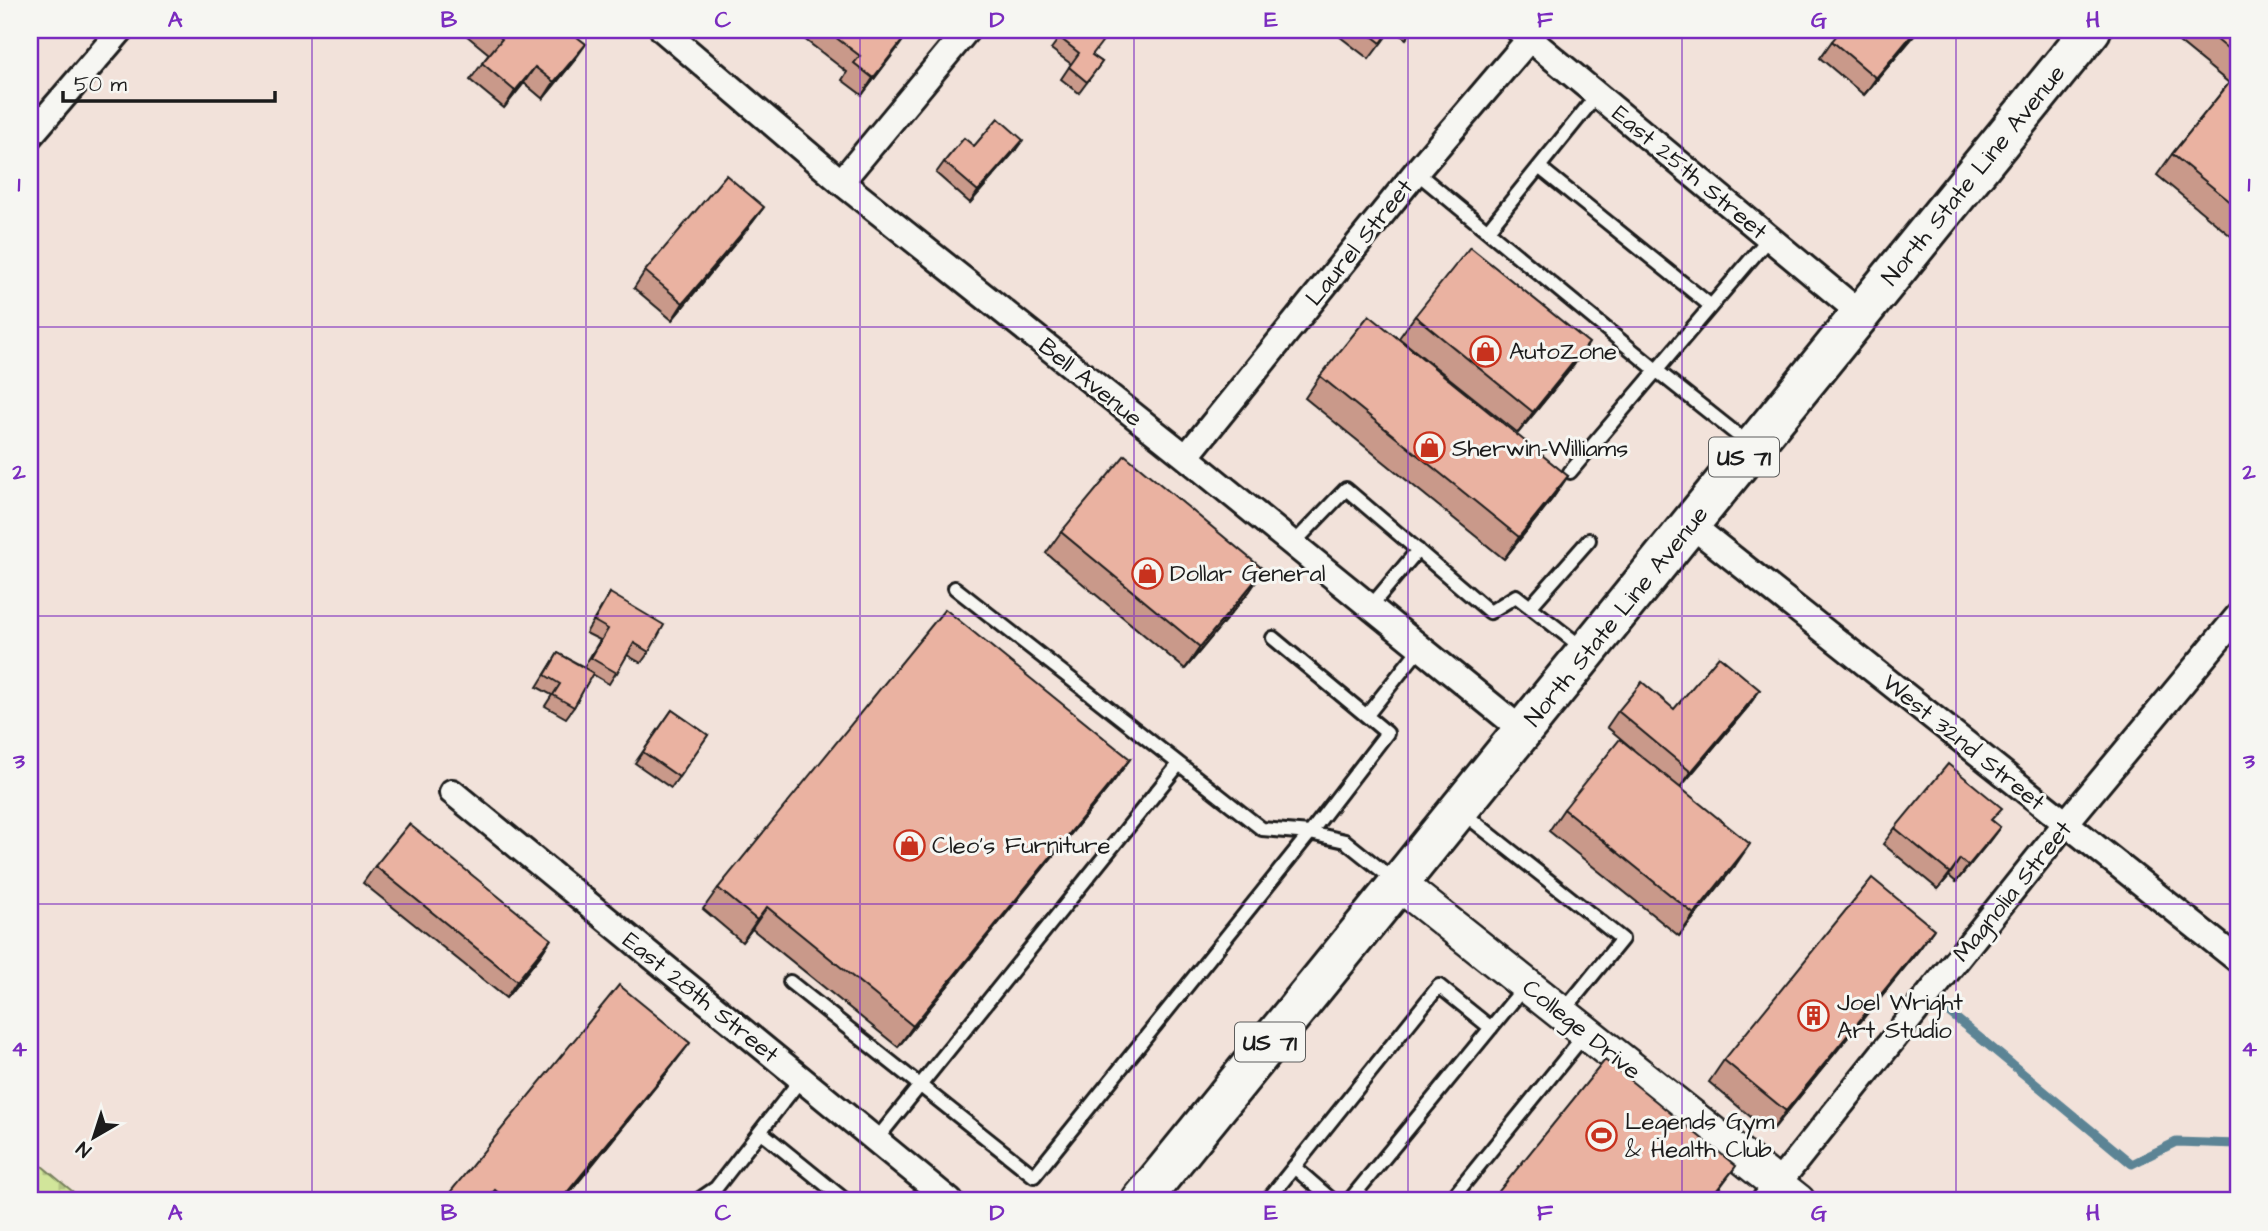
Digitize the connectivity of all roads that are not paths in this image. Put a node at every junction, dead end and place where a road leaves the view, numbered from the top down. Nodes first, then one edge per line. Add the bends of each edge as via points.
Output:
1 (121, 30) edge
2 (663, 30) edge
3 (968, 30) edge
4 (2091, 30) edge
5 (1528, 33) edge
6 (1597, 95) junction
7 (30, 136) edge
8 (1539, 167) junction
9 (1416, 172) junction
10 (841, 182) junction
11 (1488, 230) junction
12 (1769, 237) junction
13 (1711, 306) junction
14 (1861, 314) junction
15 (1656, 370) junction
16 (1753, 446) junction
17 (1186, 457) junction
18 (1570, 472) dead end
19 (1690, 524) junction
20 (1589, 540) dead end
21 (1292, 545) junction
22 (1418, 550) junction
23 (954, 588) dead end
24 (1370, 607) junction
25 (1530, 607) junction
26 (2238, 617) edge
27 (1273, 638) dead end
28 (1420, 648) junction
29 (1587, 651) junction
30 (1367, 715) junction
31 (1522, 731) junction
32 (1179, 764) junction
33 (452, 792) dead end
34 (1459, 809) junction
35 (2066, 823) junction
36 (1310, 833) junction
37 (1398, 883) junction
38 (2238, 960) edge
39 (790, 982) dead end
40 (1526, 985) junction
41 (1574, 1023) junction
42 (1491, 1028) junction
43 (801, 1079) junction
44 (921, 1085) junction
45 (761, 1132) junction
46 (876, 1140) junction
47 (1294, 1167) junction
48 (1779, 1196) edge
49 (700, 1200) edge
50 (846, 1201) edge
51 (950, 1201) edge
52 (1141, 1201) edge
53 (1267, 1201) edge
54 (1333, 1201) edge
55 (1349, 1201) edge
56 (1450, 1201) edge

1 - 7 street
2 - 10 street, Bell Avenue
3 - 10 street
4 - 14 main road, North State Line Avenue / US 71
5 - 6 street, East 25th Street
5 - 9 street, Laurel Street
6 - 8 lane
6 - 12 street, East 25th Street
8 - 11 lane
8 - 13 lane
9 - 11 lane
9 - 17 street, Laurel Street
10 - 17 street, Bell Avenue
11 - 15 lane
12 - 13 lane
12 - 14 street, East 25th Street
13 - 15 lane
14 - 16 main road, North State Line Avenue / US 71
15 - 16 lane
15 - 18 lane
16 - 19 main road, North State Line Avenue / US 71
17 - 21 street, Bell Avenue
19 - 29 main road, North State Line Avenue / US 71
19 - 35 street, West 32nd Street
20 - 25 lane
21 - 22 lane via 1346,489
21 - 24 street, Bell Avenue
22 - 24 lane
22 - 25 lane via 1490,612 1516,596
23 - 32 lane
24 - 28 street, Bell Avenue
25 - 29 lane
26 - 35 street, Magnolia Street
27 - 30 lane
28 - 30 lane
28 - 31 street, Bell Avenue
29 - 31 main road, North State Line Avenue / US 71
30 - 36 lane via 1387,733
31 - 34 main road, North State Line Avenue / US 71
32 - 36 lane via 1262,829
32 - 44 lane
33 - 43 street, East 28th Street
34 - 37 main road, North State Line Avenue / US 71
34 - 41 lane via 1622,939
35 - 38 street, West 32nd Street
35 - 48 street, Magnolia Street
36 - 37 lane via 1345,841
36 - 44 lane via 1034,1175
37 - 40 street, College Drive
37 - 52 main road, North State Line Avenue / US 71
39 - 44 lane
40 - 41 street, College Drive
40 - 42 lane
41 - 48 street, College Drive
41 - 56 lane
42 - 47 lane via 1439,986
42 - 55 lane
43 - 45 lane
43 - 46 street, East 28th Street
44 - 46 lane
45 - 49 lane via 716,1188
45 - 50 lane
46 - 51 street, East 28th Street
47 - 53 lane
47 - 54 lane

